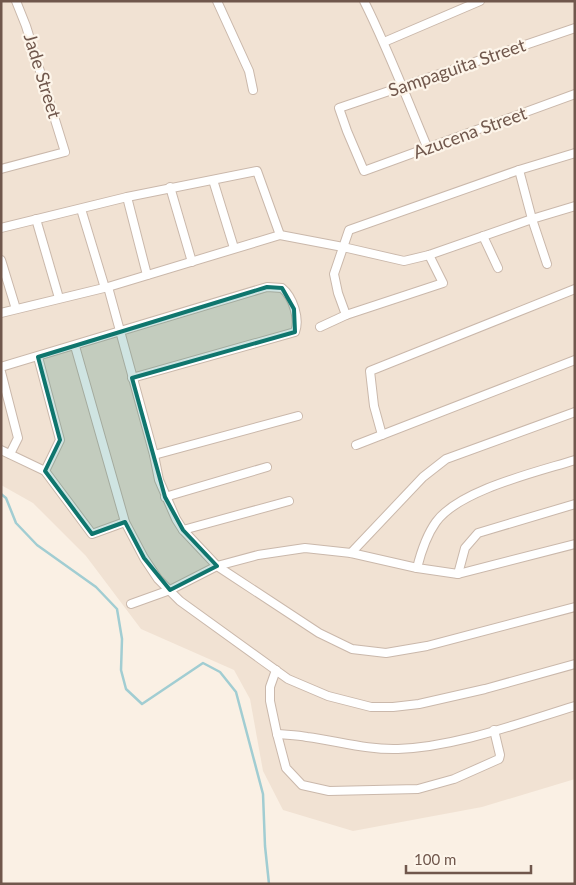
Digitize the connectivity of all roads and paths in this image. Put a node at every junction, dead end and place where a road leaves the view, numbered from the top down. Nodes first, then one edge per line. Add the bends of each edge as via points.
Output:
1 (16, 1) edge
2 (217, 1) edge
3 (364, 1) edge
4 (480, 1) edge
5 (575, 28) edge
6 (384, 42) junction
7 (401, 86) junction
8 (253, 90) dead end
9 (575, 94) edge
10 (428, 149) junction
11 (575, 153) edge
12 (1, 169) edge
13 (519, 170) junction
14 (364, 171) joint
15 (214, 180) junction
16 (170, 187) junction
17 (127, 197) junction
18 (575, 206) edge
19 (81, 209) junction
20 (36, 219) junction
21 (532, 219) junction
22 (1, 228) edge
23 (280, 235) junction
24 (483, 236) junction
25 (343, 247) junction
26 (234, 248) junction
27 (429, 255) junction
28 (1, 260) edge
29 (192, 262) junction
30 (548, 264) dead end
31 (498, 268) dead end
32 (147, 275) junction
33 (106, 287) junction
34 (575, 289) edge
35 (59, 298) junction
36 (16, 309) junction
37 (1, 314) edge
38 (346, 315) junction
39 (320, 327) dead end
40 (122, 332) junction
41 (75, 346) junction
42 (38, 357) junction
43 (575, 360) edge
44 (1, 367) edge
45 (1, 372) edge
46 (132, 378) junction
47 (575, 412) edge
48 (298, 416) dead end
49 (382, 435) junction
50 (356, 445) dead end
51 (1, 450) edge
52 (10, 454) junction
53 (154, 455) junction
54 (575, 460) edge
55 (267, 467) dead end
56 (46, 471) junction
57 (166, 497) junction
58 (289, 500) dead end
59 (575, 504) edge
60 (125, 522) junction
61 (183, 530) junction
62 (575, 544) edge
63 (351, 552) junction
64 (216, 566) junction
65 (417, 568) junction
66 (458, 574) junction
67 (170, 590) junction
68 (131, 604) dead end
69 (575, 607) edge
70 (575, 664) edge
71 (276, 670) junction
72 (575, 706) edge
73 (494, 730) junction
74 (277, 734) junction

1 - 12 street, Jade Street via 65,152
2 - 8 street via 249,71
3 - 6 street
4 - 6 street
5 - 7 street, Sampaguita Street
6 - 7 street
7 - 10 street
7 - 14 street, Sampaguita Street via 339,108
9 - 10 street, Azucena Street
10 - 14 street, Azucena Street
11 - 13 street
13 - 21 street
13 - 25 street via 349,230
15 - 16 street
15 - 23 street via 257,171
15 - 26 street
16 - 17 street
16 - 29 street
17 - 19 street
17 - 32 street
18 - 21 street
19 - 20 street
19 - 33 street
20 - 22 street
20 - 35 street
21 - 24 street
21 - 30 street
23 - 25 street
23 - 26 street
24 - 27 street
24 - 31 street
25 - 27 street via 404,261
25 - 38 street via 334,274
26 - 29 street
27 - 38 street via 443,284
28 - 36 street
29 - 32 street
32 - 33 street
33 - 35 street
33 - 40 street
34 - 49 street via 370,371 374,406
35 - 36 street
36 - 37 street
38 - 39 street
40 - 41 street
40 - 46 street
40 - 46 street via 267,287 282,288 288,293 297,322 295,332
41 - 42 street
41 - 60 street
42 - 44 street
42 - 56 street via 60,440
43 - 49 street
45 - 52 street via 18,438
46 - 53 street
47 - 63 street via 446,459 423,477
48 - 53 street
49 - 50 street
51 - 52 street
52 - 56 street
53 - 57 street
54 - 65 street via 481,490 459,502 437,521 424,545
55 - 57 street
56 - 60 street via 92,534
57 - 61 street
58 - 61 street
59 - 66 street via 478,533 465,548
60 - 67 street via 144,558
61 - 64 street
62 - 66 street
63 - 64 street via 305,548
63 - 65 street
64 - 67 street
64 - 69 street via 319,633 352,650 369,652 386,653 427,646
65 - 66 street
67 - 68 street
67 - 71 street via 180,601
70 - 71 street via 476,691 393,707 370,707 328,696 288,679
71 - 74 street via 270,687 270,701
72 - 73 street
73 - 74 street via 438,744 399,749
73 - 74 street via 500,755 496,761 437,785 390,790 329,791 302,786 286,768

